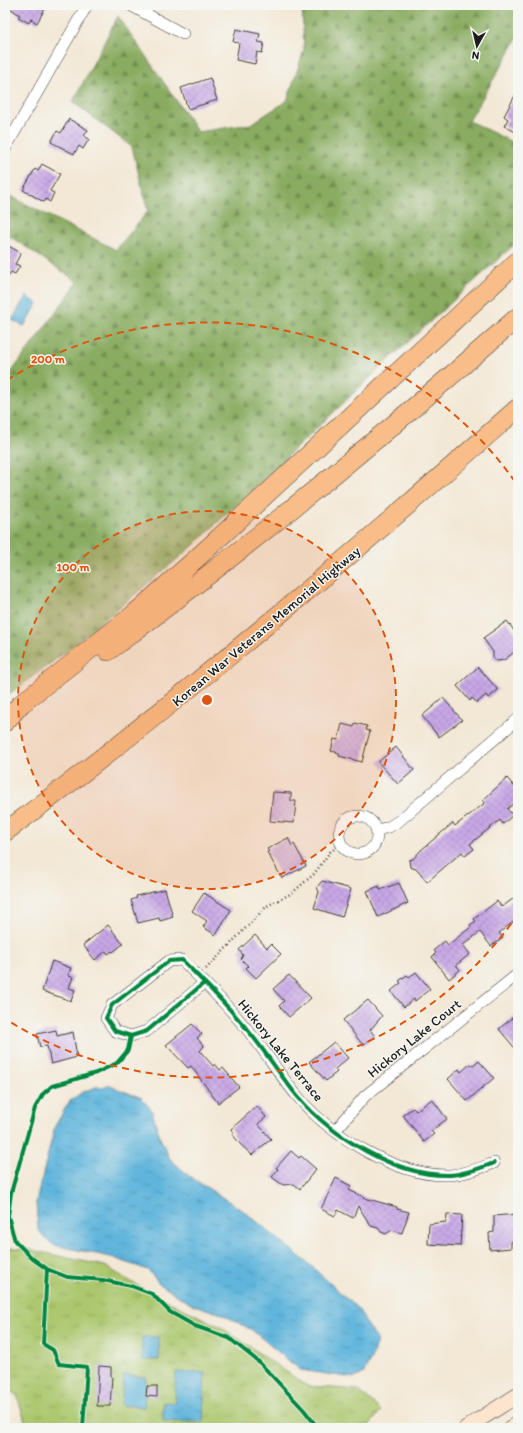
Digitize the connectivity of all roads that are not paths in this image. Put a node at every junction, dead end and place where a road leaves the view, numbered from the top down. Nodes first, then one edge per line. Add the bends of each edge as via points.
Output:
1 (87, 5) edge
2 (130, 5) edge
3 (183, 34) dead end
4 (5, 149) edge
5 (518, 261) edge
6 (518, 317) edge
7 (518, 408) edge
8 (518, 719) edge
9 (5, 722) edge
10 (5, 725) edge
11 (377, 830) junction
12 (5, 832) edge
13 (518, 974) edge
14 (201, 980) junction
15 (335, 1131) junction
16 (494, 1163) dead end
17 (518, 1395) edge
18 (518, 1423) edge
19 (466, 1428) edge
20 (510, 1428) edge

1 - 4 street
2 - 3 street
5 - 9 highway via 207,549 132,616 21,704
6 - 10 highway via 376,439 238,552 28,711
7 - 12 highway, Korean War Veterans Memorial Highway via 301,598 92,767
8 - 11 street via 400,820 389,827
11 - 11 street via 376,843 368,852 350,852 341,844 340,831 346,820 352,817 370,820
13 - 15 street, Hickory Lake Court via 365,1096
14 - 14 street, Hickory Lake Terrace via 147,1031 131,1036 115,1031 106,1018 112,1005 169,961 182,960
14 - 15 street, Hickory Lake Terrace via 254,1038 298,1096 317,1117
15 - 16 street, Hickory Lake Terrace via 381,1158 430,1173 467,1173
17 - 19 street
18 - 20 street

